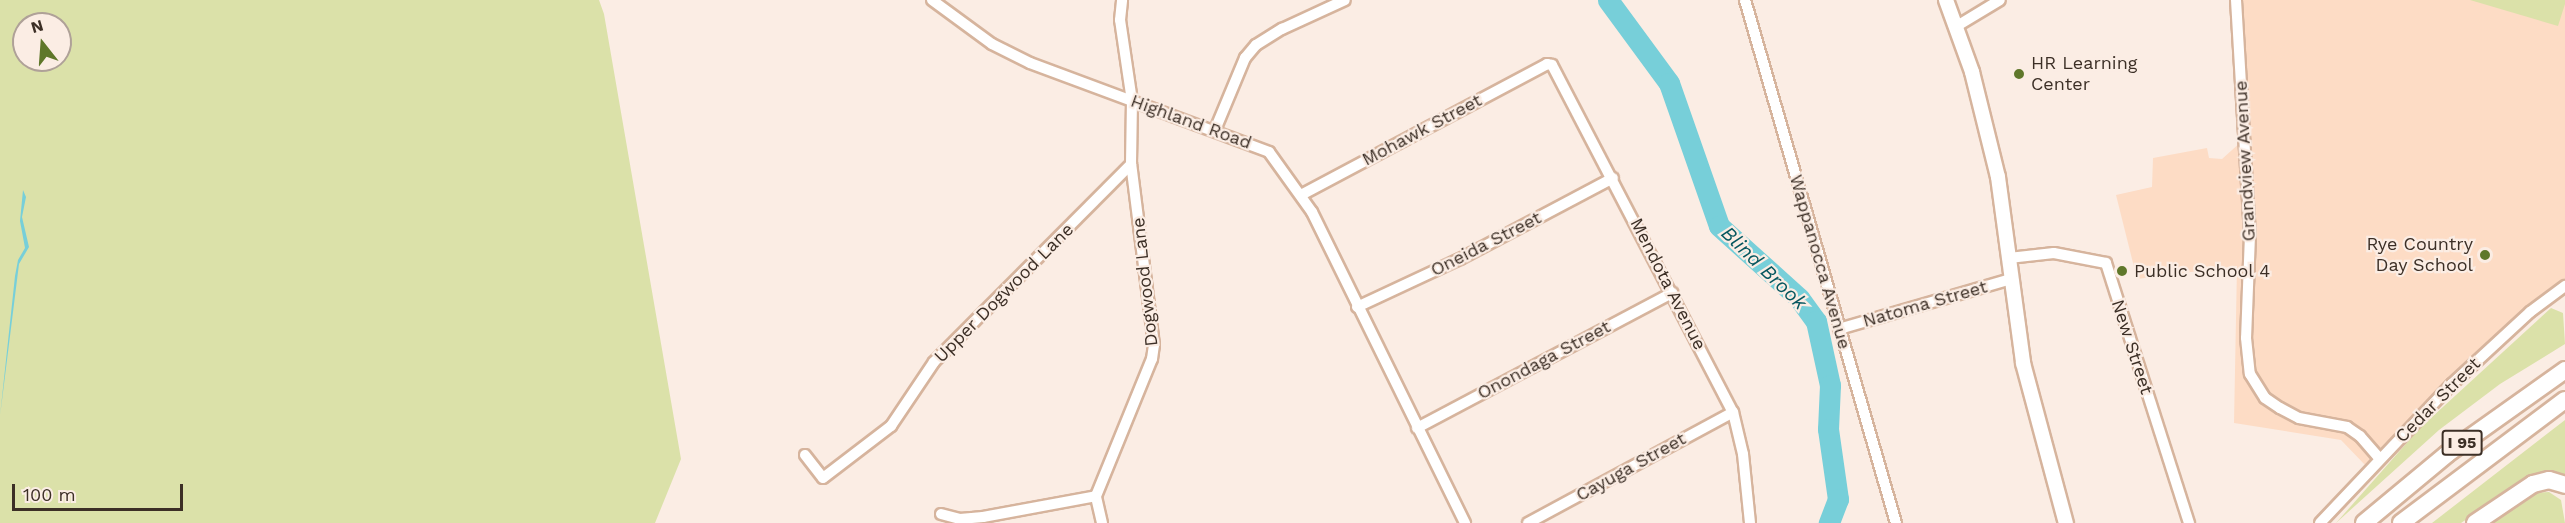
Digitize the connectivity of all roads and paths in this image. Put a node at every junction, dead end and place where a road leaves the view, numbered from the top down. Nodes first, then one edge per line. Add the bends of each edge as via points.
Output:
1 (932, 0) edge
2 (1122, 0) edge
3 (1345, 0) edge
4 (1745, 0) edge
5 (1946, 0) edge
6 (2000, 0) edge
7 (2236, 0) edge
8 (1957, 26) junction
9 (1544, 65) joint
10 (1132, 101) junction
11 (1215, 130) junction
12 (1131, 164) junction
13 (1613, 178) junction
14 (1301, 195) junction
15 (2009, 258) junction
16 (2011, 279) junction
17 (2565, 285) edge
18 (1672, 293) junction
19 (1357, 307) junction
20 (1839, 329) junction
21 (2565, 370) edge
22 (2563, 402) edge
23 (1733, 412) junction
24 (1417, 428) junction
25 (805, 455) dead end
26 (2380, 459) junction
27 (2565, 485) edge
28 (1096, 496) junction
29 (941, 514) dead end
30 (1102, 523) edge
31 (1465, 523) edge
32 (1528, 523) edge
33 (1749, 523) edge
34 (1896, 523) edge
35 (2066, 523) edge
36 (2189, 523) edge
37 (2320, 523) edge
38 (2364, 523) edge
39 (2401, 523) edge
40 (2475, 523) edge

1 - 10 street, Highland Road via 992,44 1029,63
2 - 10 street, Dogwood Lane via 1120,20
3 - 11 street via 1282,28 1256,45 1245,58
4 - 20 street, Wappanocca Avenue
5 - 8 main road
6 - 8 street
7 - 26 street, Grandview Avenue via 2250,233 2246,338 2250,374 2265,398 2280,408 2299,418 2347,427
8 - 15 main road via 1998,177
9 - 13 street, Mendota Avenue via 1556,69
9 - 14 street, Mohawk Street
10 - 11 street, Highland Road
10 - 12 street, Dogwood Lane
11 - 14 street, Highland Road via 1269,152
12 - 25 street, Upper Dogwood Lane via 934,362 891,426 823,478
12 - 28 street, Dogwood Lane via 1154,345 1142,387
13 - 18 street, Mendota Avenue
13 - 19 street, Oneida Street via 1460,259
14 - 19 street, Highland Road
15 - 16 main road
15 - 36 street, New Street via 2055,253 2106,263
16 - 20 street, Natoma Street
16 - 35 main road via 2028,388
17 - 26 street, Cedar Street via 2502,337
18 - 23 street, Mendota Avenue
18 - 24 street, Onondaga Street
19 - 24 street, Highland Road
20 - 34 street, Wappanocca Avenue
21 - 38 highway, I 95 via 2464,441
22 - 39 highway, I 95
23 - 32 street, Cayuga Street
23 - 33 street, Mendota Avenue via 1743,454
24 - 31 street, Highland Road
26 - 37 street, Cedar Street
27 - 40 highway via 2549,480 2533,484
28 - 29 street via 983,517 960,519
28 - 30 street

